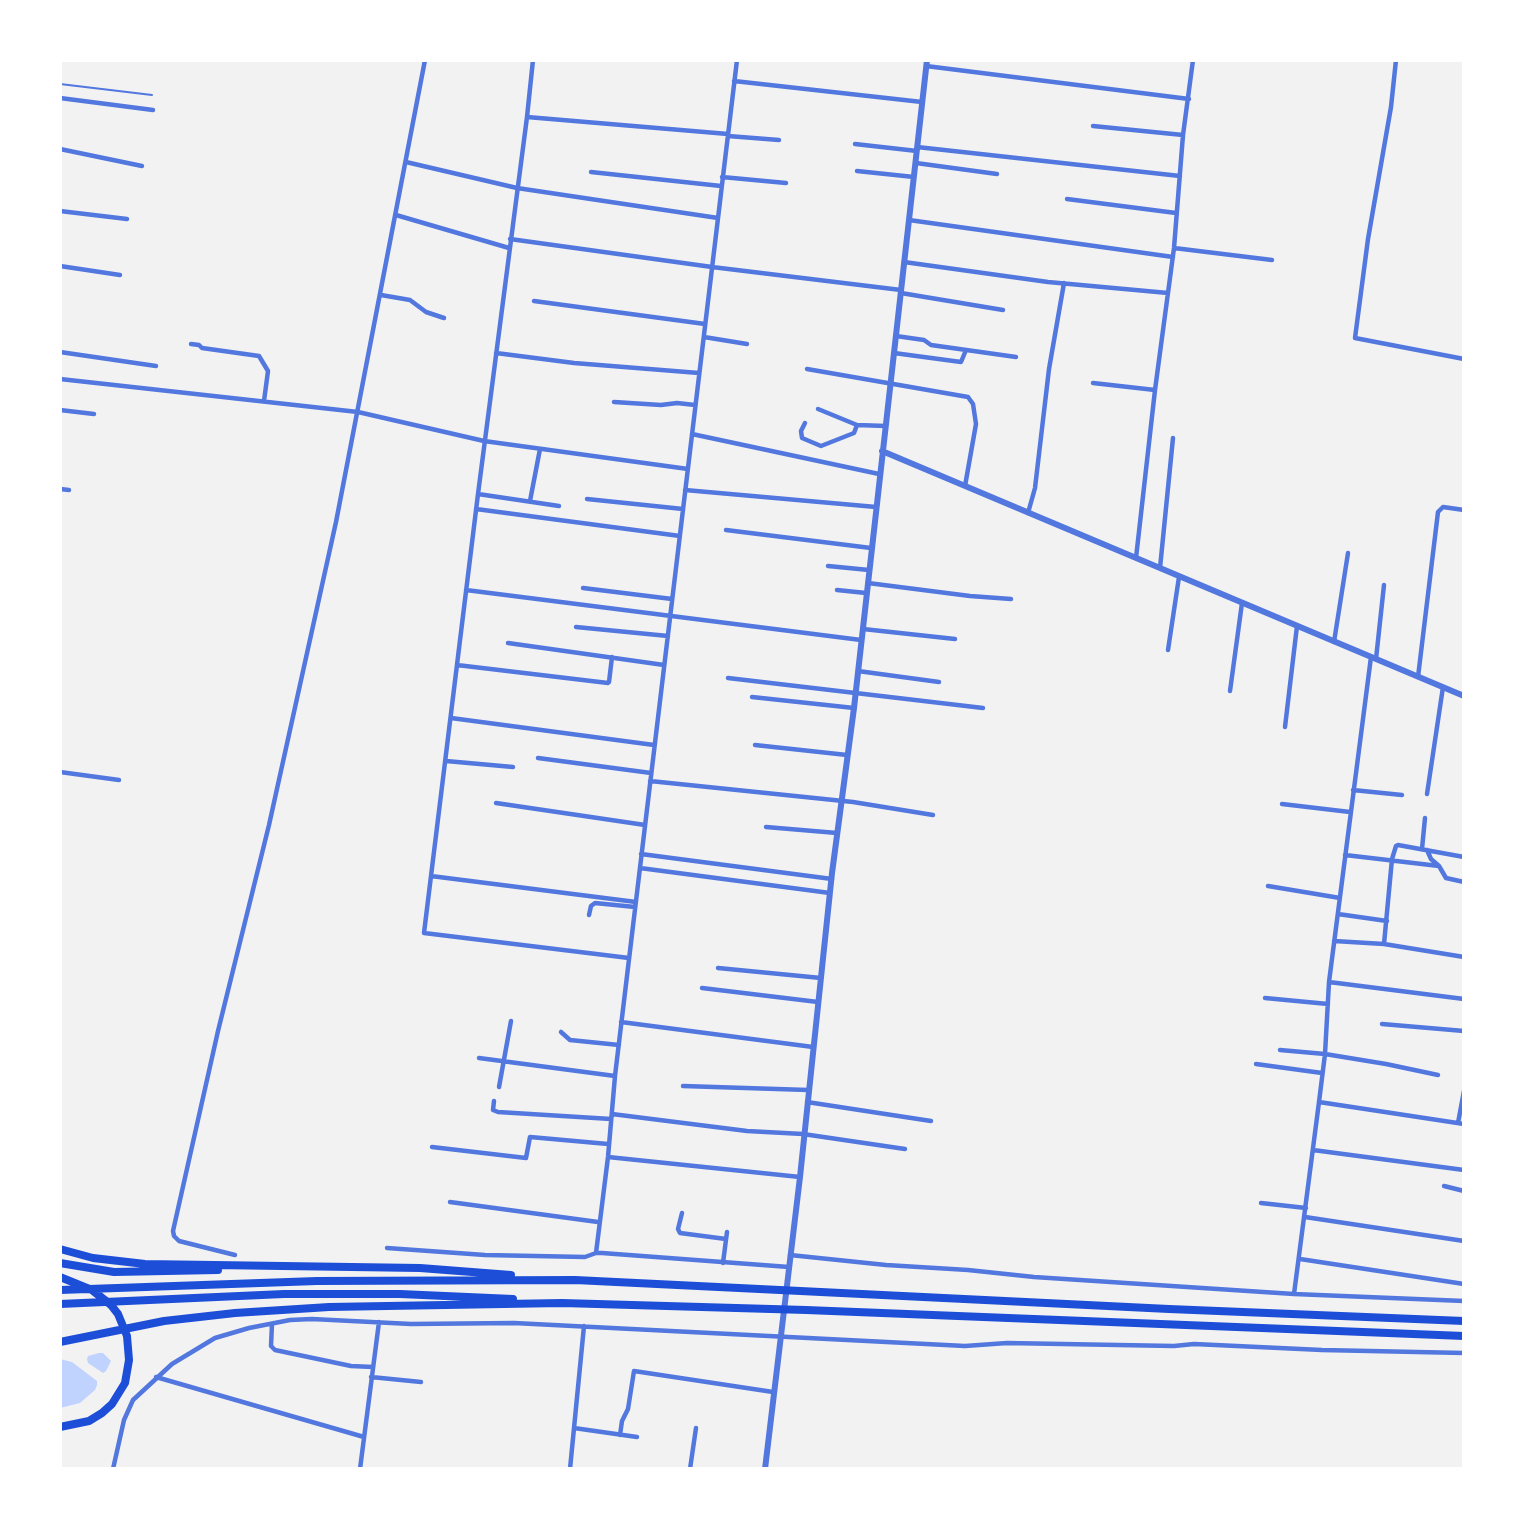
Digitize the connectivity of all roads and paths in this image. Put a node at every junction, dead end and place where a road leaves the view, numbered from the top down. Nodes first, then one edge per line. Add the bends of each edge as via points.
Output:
1 (425, 60) edge
2 (533, 60) edge
3 (737, 60) edge
4 (1193, 60) edge
5 (1396, 60) edge
6 (927, 63) edge
7 (734, 81) junction
8 (60, 84) edge
9 (152, 95) dead end
10 (60, 98) edge
11 (1189, 99) junction
12 (922, 102) junction
13 (153, 110) dead end
14 (527, 117) junction
15 (1093, 126) dead end
16 (728, 135) junction
17 (1183, 135) junction
18 (779, 140) dead end
19 (855, 144) dead end
20 (60, 149) edge
21 (917, 149) junction
22 (406, 162) junction
23 (915, 163) junction
24 (142, 166) dead end
25 (857, 171) dead end
26 (591, 172) dead end
27 (997, 174) dead end
28 (1180, 176) junction
29 (722, 177) junction
30 (914, 177) junction
31 (786, 183) dead end
32 (722, 186) junction
33 (517, 188) junction
34 (1067, 199) dead end
35 (60, 211) edge
36 (1176, 213) junction
37 (396, 215) junction
38 (718, 218) junction
39 (127, 219) dead end
40 (909, 220) junction
41 (510, 239) junction
42 (509, 248) junction
43 (1174, 248) junction
44 (1173, 257) junction
45 (1272, 260) dead end
46 (904, 262) junction
47 (60, 266) edge
48 (712, 267) junction
49 (120, 275) dead end
50 (1064, 284) junction
51 (901, 292) junction
52 (1168, 293) junction
53 (381, 295) junction
54 (534, 301) dead end
55 (1003, 310) dead end
56 (444, 318) dead end
57 (705, 324) junction
58 (896, 336) junction
59 (704, 337) junction
60 (191, 344) dead end
61 (747, 344) dead end
62 (966, 350) junction
63 (60, 352) edge
64 (894, 353) junction
65 (496, 354) junction
66 (1016, 357) dead end
67 (1464, 359) edge
68 (156, 366) dead end
69 (807, 369) dead end
70 (699, 373) junction
71 (60, 379) edge
72 (1093, 383) dead end
73 (891, 384) junction
74 (1155, 390) junction
75 (264, 401) junction
76 (614, 402) dead end
77 (695, 405) junction
78 (818, 409) dead end
79 (60, 410) edge
80 (358, 412) junction
81 (94, 414) dead end
82 (805, 423) dead end
83 (856, 425) junction
84 (886, 426) junction
85 (692, 434) junction
86 (1173, 438) dead end
87 (484, 441) junction
88 (540, 448) junction
89 (882, 451) junction
90 (688, 469) junction
91 (879, 474) junction
92 (965, 486) junction
93 (60, 489) edge
94 (69, 490) dead end
95 (685, 490) junction
96 (478, 494) junction
97 (587, 499) dead end
98 (533, 502) junction
99 (559, 506) dead end
100 (876, 507) junction
101 (476, 509) junction
102 (683, 509) junction
103 (1464, 510) edge
104 (1028, 513) junction
105 (534, 517) junction
106 (726, 530) dead end
107 (680, 536) junction
108 (871, 548) junction
109 (1348, 553) dead end
110 (1136, 558) junction
111 (828, 566) dead end
112 (1160, 568) junction
113 (869, 570) junction
114 (1179, 577) junction
115 (868, 583) junction
116 (1384, 585) dead end
117 (583, 588) dead end
118 (466, 590) junction
119 (837, 590) dead end
120 (867, 593) junction
121 (672, 599) junction
122 (1011, 599) dead end
123 (1242, 603) junction
124 (670, 615) junction
125 (1297, 626) junction
126 (576, 627) dead end
127 (863, 629) junction
128 (668, 636) junction
129 (955, 639) dead end
130 (861, 640) junction
131 (1334, 642) junction
132 (508, 643) dead end
133 (1168, 650) dead end
134 (612, 657) junction
135 (1373, 658) junction
136 (457, 665) junction
137 (664, 665) junction
138 (858, 671) junction
139 (1418, 677) junction
140 (728, 678) dead end
141 (939, 682) dead end
142 (800, 687) junction
143 (1443, 687) junction
144 (1230, 691) dead end
145 (856, 692) junction
146 (1464, 696) edge
147 (752, 697) dead end
148 (798, 702) junction
149 (854, 708) junction
150 (983, 708) dead end
151 (451, 718) junction
152 (1286, 727) dead end
153 (654, 745) junction
154 (755, 745) dead end
155 (847, 755) junction
156 (538, 758) dead end
157 (446, 761) junction
158 (513, 767) dead end
159 (60, 772) edge
160 (651, 772) junction
161 (119, 780) dead end
162 (650, 781) junction
163 (1353, 790) junction
164 (1427, 794) dead end
165 (1402, 795) dead end
166 (841, 800) junction
167 (496, 803) dead end
168 (1282, 804) dead end
169 (1350, 812) junction
170 (933, 815) dead end
171 (1425, 818) dead end
172 (645, 825) junction
173 (766, 827) dead end
174 (837, 833) junction
175 (1424, 850) junction
176 (641, 854) junction
177 (1345, 855) junction
178 (1464, 856) edge
179 (1392, 861) junction
180 (1439, 866) junction
181 (640, 868) junction
182 (431, 876) junction
183 (832, 879) junction
184 (1464, 882) edge
185 (1268, 886) dead end
186 (830, 893) junction
187 (1340, 898) junction
188 (635, 904) junction
189 (1338, 914) junction
190 (589, 915) dead end
191 (1387, 921) junction
192 (1334, 941) junction
193 (1384, 944) junction
194 (1464, 957) edge
195 (629, 958) junction
196 (718, 968) dead end
197 (821, 978) junction
198 (1329, 982) junction
199 (702, 988) dead end
200 (1265, 998) dead end
201 (1464, 999) edge
202 (818, 1002) junction
203 (1328, 1004) junction
204 (511, 1021) dead end
205 (621, 1022) junction
206 (1382, 1024) dead end
207 (1464, 1030) edge
208 (561, 1032) dead end
209 (619, 1045) junction
210 (813, 1047) junction
211 (1280, 1050) dead end
212 (1325, 1054) junction
213 (479, 1058) dead end
214 (505, 1062) junction
215 (1256, 1064) dead end
216 (1322, 1073) junction
217 (615, 1076) junction
218 (1438, 1076) dead end
219 (683, 1086) dead end
220 (499, 1087) dead end
221 (808, 1090) junction
222 (1464, 1091) edge
223 (494, 1101) dead end
224 (807, 1102) junction
225 (1319, 1102) junction
226 (612, 1116) junction
227 (931, 1120) dead end
228 (1461, 1123) edge
229 (803, 1134) junction
230 (608, 1144) junction
231 (432, 1147) dead end
232 (905, 1149) dead end
233 (1313, 1150) junction
234 (608, 1157) junction
235 (1464, 1170) edge
236 (800, 1177) junction
237 (1444, 1186) dead end
238 (1464, 1191) edge
239 (450, 1202) dead end
240 (1261, 1203) dead end
241 (1306, 1208) junction
242 (682, 1213) dead end
243 (1305, 1216) junction
244 (598, 1222) junction
245 (727, 1232) dead end
246 (726, 1239) junction
247 (1464, 1241) edge
248 (387, 1248) dead end
249 (60, 1249) edge
250 (596, 1253) junction
251 (235, 1255) dead end
252 (790, 1255) junction
253 (1300, 1259) junction
254 (60, 1263) edge
255 (723, 1263) junction
256 (343, 1266) junction
257 (789, 1267) junction
258 (60, 1277) edge
259 (574, 1280) junction
260 (1464, 1284) edge
261 (60, 1290) edge
262 (1294, 1294) junction
263 (1464, 1301) edge
264 (562, 1303) junction
265 (60, 1304) edge
266 (1464, 1321) edge
267 (379, 1322) junction
268 (272, 1324) junction
269 (584, 1326) junction
270 (1464, 1336) edge
271 (781, 1338) junction
272 (60, 1342) edge
273 (1464, 1353) edge
274 (373, 1368) junction
275 (156, 1377) junction
276 (371, 1377) junction
277 (421, 1382) dead end
278 (773, 1392) junction
279 (60, 1427) edge
280 (574, 1428) junction
281 (696, 1428) dead end
282 (620, 1435) junction
283 (364, 1437) junction
284 (637, 1437) dead end
285 (113, 1469) edge
286 (360, 1469) edge
287 (570, 1469) edge
288 (690, 1469) edge
289 (765, 1469) edge

1 - 22 street
2 - 14 street
3 - 7 street
4 - 11 street
5 - 67 street via 1355,338
6 - 11 street
6 - 12 street
7 - 12 street
7 - 16 street
8 - 9 lane
10 - 13 street
11 - 17 street
12 - 21 street
14 - 16 street
14 - 33 street
15 - 17 street
16 - 18 street
16 - 29 street
17 - 28 street
19 - 21 street
20 - 24 street
21 - 23 street
21 - 28 street
22 - 33 street
22 - 37 street
23 - 27 street
23 - 30 street
25 - 30 street
26 - 32 street
28 - 36 street
29 - 31 street
29 - 32 street
30 - 40 street
32 - 38 street
33 - 38 street
33 - 41 street
34 - 36 street
35 - 39 street
36 - 43 street
37 - 42 street
37 - 53 street
38 - 48 street
40 - 44 street
40 - 46 street
41 - 42 street
41 - 48 street
42 - 65 street
43 - 44 street
43 - 45 street
44 - 52 street
46 - 50 street
46 - 51 street
47 - 49 street
48 - 51 street
48 - 57 street
50 - 52 street
50 - 104 street via 1035,488
51 - 55 street
51 - 58 street
52 - 74 street
53 - 56 street via 410,300 426,312
53 - 80 street
54 - 57 street
57 - 59 street
58 - 62 street
58 - 64 street
59 - 61 street
59 - 70 street
60 - 75 street via 259,356 267,371
62 - 64 street via 961,362
62 - 66 street
63 - 68 street
64 - 73 street
65 - 70 street
65 - 87 street
69 - 73 street
70 - 77 street
71 - 75 street
72 - 74 street
73 - 84 street
73 - 92 street via 965,395 972,401 976,424
74 - 110 street
75 - 80 street
76 - 77 street
77 - 85 street
78 - 83 street
79 - 81 street
80 - 87 street
80 - 251 street via 269,825 173,1231 179,1241
82 - 83 street via 802,438 821,446 854,433
83 - 84 street
84 - 89 street
85 - 90 street
85 - 91 street
86 - 112 street
87 - 88 street
87 - 96 street
88 - 90 street
88 - 98 street
89 - 91 street
89 - 92 street
90 - 95 street
91 - 100 street
92 - 104 street
93 - 94 street
95 - 100 street
95 - 102 street
96 - 98 street
96 - 101 street
97 - 102 street
98 - 99 street
98 - 105 street
100 - 108 street
101 - 105 street
101 - 118 street
102 - 107 street
103 - 139 street via 1443,507 1438,512
104 - 110 street
105 - 107 street
106 - 108 street
107 - 121 street
108 - 113 street
109 - 131 street
110 - 112 street
111 - 113 street
112 - 114 street
113 - 115 street
114 - 123 street
114 - 133 street
115 - 120 street
115 - 122 street
116 - 135 street
117 - 121 street
118 - 124 street
118 - 136 street
119 - 120 street
120 - 127 street
121 - 124 street
123 - 125 street
123 - 144 street
124 - 128 street
124 - 130 street
125 - 131 street
125 - 152 street
126 - 128 street
127 - 129 street
127 - 130 street
128 - 137 street
130 - 138 street
131 - 135 street
132 - 134 street
134 - 136 street via 608,683
134 - 137 street
135 - 139 street
135 - 163 street
136 - 151 street
137 - 153 street
138 - 141 street
138 - 145 street
139 - 143 street
140 - 142 street
142 - 145 street
142 - 148 street
143 - 146 street
143 - 164 street
145 - 149 street
145 - 150 street
147 - 148 street
148 - 149 street
149 - 155 street
151 - 153 street
151 - 157 street
153 - 160 street
154 - 155 street
155 - 166 street
156 - 160 street
157 - 158 street
157 - 182 street
159 - 161 street
160 - 162 street
162 - 166 street
162 - 172 street
163 - 165 street
163 - 169 street
166 - 170 street
166 - 174 street
167 - 172 street
168 - 169 street
169 - 177 street
171 - 175 street
172 - 176 street
173 - 174 street
174 - 183 street
175 - 178 street
175 - 179 street via 1398,845
175 - 180 street
176 - 181 street
176 - 183 street
177 - 179 street
177 - 187 street
179 - 180 street
179 - 191 street
180 - 184 street via 1446,878
181 - 186 street
181 - 188 street
182 - 188 street
182 - 195 street via 424,933
183 - 186 street
185 - 187 street
186 - 197 street
187 - 189 street
188 - 190 street via 595,903
188 - 195 street
189 - 191 street
189 - 192 street
191 - 193 street
192 - 193 street
192 - 198 street
193 - 194 street
195 - 205 street
196 - 197 street
197 - 202 street
198 - 201 street
198 - 203 street
199 - 202 street
200 - 203 street
202 - 210 street
203 - 212 street
204 - 214 street
205 - 209 street
205 - 210 street
206 - 207 street
208 - 209 street via 570,1040
209 - 217 street
210 - 221 street
211 - 212 street
212 - 216 street
212 - 218 street
213 - 214 street
214 - 217 street
214 - 220 street
215 - 216 street
216 - 225 street
217 - 226 street
219 - 221 street
221 - 224 street
222 - 228 street
223 - 226 street via 493,1110 498,1112
224 - 227 street
224 - 229 street
225 - 228 street
225 - 233 street
226 - 229 street
226 - 230 street
229 - 232 street
229 - 236 street
230 - 231 street via 530,1137 526,1158
230 - 234 street
233 - 235 street
233 - 241 street
234 - 236 street
234 - 244 street
236 - 252 street
237 - 238 street
239 - 244 street
240 - 241 street
241 - 243 street
242 - 246 street via 680,1233
243 - 247 street
243 - 253 street
244 - 250 street
245 - 246 street
246 - 255 street
248 - 250 street via 485,1255 585,1257
249 - 256 highway via 93,1258 145,1264
250 - 255 street
252 - 257 street
252 - 262 street via 1034,1277
253 - 260 street
253 - 262 street
254 - 256 highway via 134,1272
255 - 257 street
256 - 259 highway
257 - 271 street
258 - 279 highway via 92,1290 111,1305 127,1336 129,1360 125,1383 112,1404 89,1420
259 - 261 highway via 316,1281
259 - 266 highway
262 - 263 street
264 - 265 highway via 449,1295 354,1294
264 - 270 highway
264 - 272 highway via 235,1312 164,1321
267 - 268 street via 312,1319
267 - 269 street
267 - 274 street
268 - 274 street via 274,1350
268 - 275 street via 209,1340
269 - 271 street
269 - 280 street
271 - 273 street via 965,1346 1194,1344
271 - 278 street
274 - 276 street
275 - 283 street
275 - 285 street via 128,1410
276 - 277 street
276 - 283 street
278 - 282 street via 634,1371
278 - 289 street
280 - 282 street
280 - 287 street
281 - 288 street
282 - 284 street
283 - 286 street

